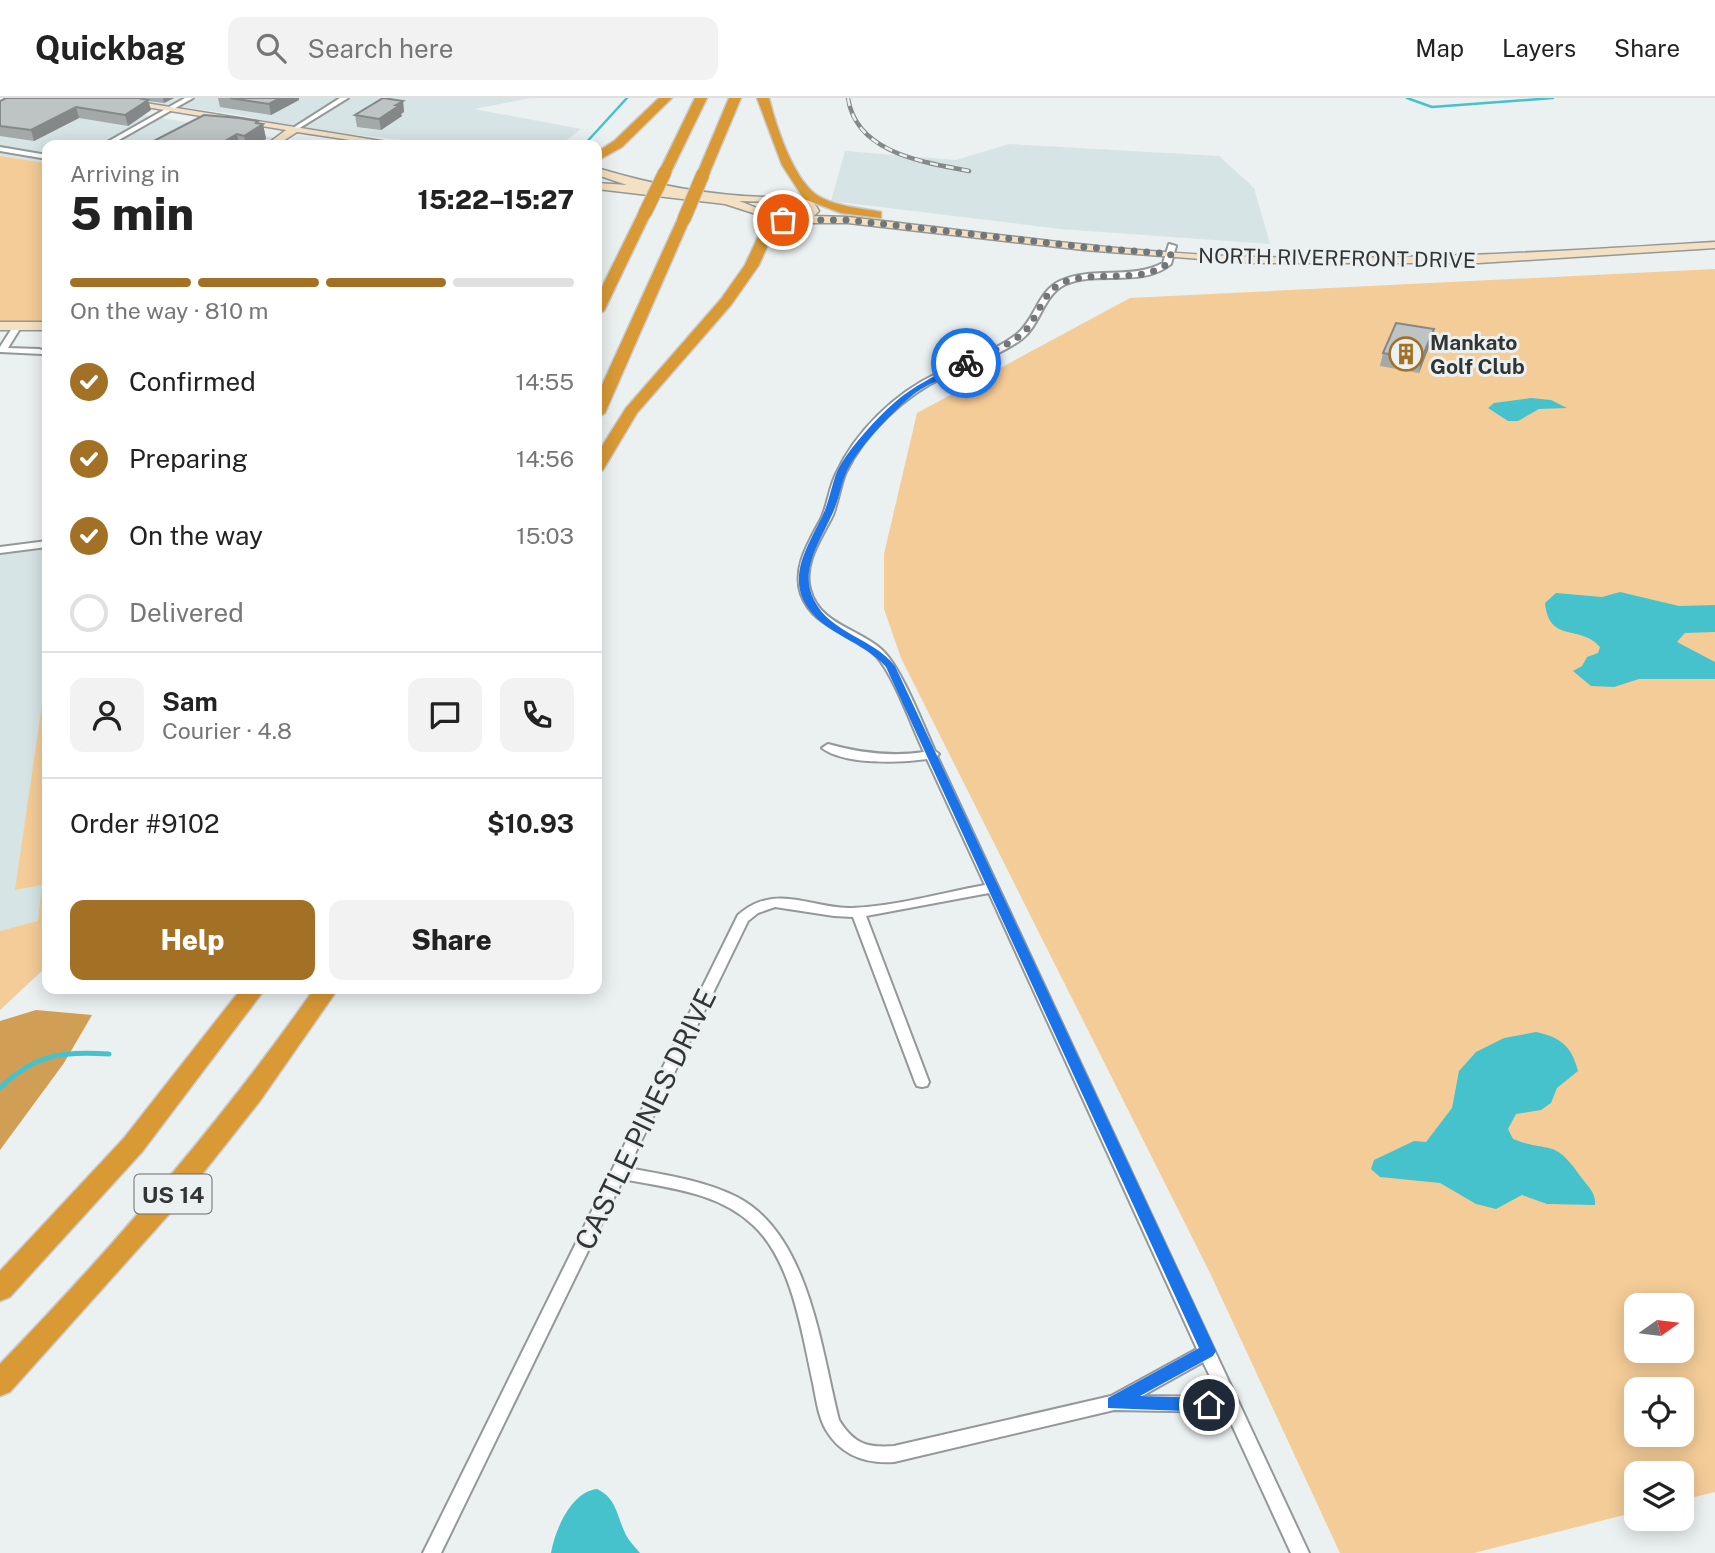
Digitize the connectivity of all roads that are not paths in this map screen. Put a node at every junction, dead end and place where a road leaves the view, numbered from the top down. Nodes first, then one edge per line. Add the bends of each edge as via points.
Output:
1 (5, 98) edge
2 (96, 98) edge
3 (190, 98) edge
4 (345, 98) edge
5 (666, 98) edge
6 (701, 98) edge
7 (736, 98) edge
8 (763, 98) edge
9 (0, 100) edge
10 (170, 109) junction
11 (296, 128) junction
12 (285, 135) junction
13 (114, 140) edge
14 (278, 140) edge
15 (318, 140) edge
16 (370, 140) edge
17 (618, 144) junction
18 (0, 149) edge
19 (602, 154) edge
20 (42, 156) edge
21 (602, 161) edge
22 (602, 174) edge
23 (617, 184) junction
24 (602, 186) edge
25 (746, 202) junction
26 (812, 203) junction
27 (876, 215) joint
28 (795, 220) junction
29 (1715, 245) edge
30 (1172, 250) junction
31 (1064, 282) joint
32 (602, 301) edge
33 (42, 326) edge
34 (0, 327) edge
35 (17, 327) junction
36 (39, 352) dead end
37 (602, 402) edge
38 (602, 459) edge
39 (42, 545) edge
40 (0, 550) edge
41 (828, 748) dead end
42 (933, 754) junction
43 (994, 888) junction
44 (858, 912) junction
45 (249, 994) edge
46 (323, 994) edge
47 (922, 1083) dead end
48 (620, 1172) junction
49 (0, 1289) edge
50 (1208, 1351) junction
51 (0, 1383) edge
52 (1114, 1403) junction
53 (1233, 1405) junction
54 (432, 1553) edge
55 (1300, 1553) edge

1 - 9 street
2 - 10 main road
3 - 10 street
4 - 11 street
5 - 17 highway
6 - 32 highway, bridge
7 - 37 highway, bridge
8 - 26 highway via 781,147
10 - 11 main road
10 - 12 main road
10 - 13 street
11 - 12 main road
11 - 16 main road
12 - 14 main road
12 - 15 main road
17 - 19 highway
17 - 21 highway
18 - 20 street
22 - 23 main road
23 - 24 main road
23 - 25 main road
25 - 26 main road
25 - 28 main road, NORTH RIVERFRONT DRIVE via 769,217
26 - 27 highway
26 - 28 main road via 812,214
27 - 30 main road, NORTH RIVERFRONT DRIVE
28 - 30 main road, NORTH RIVERFRONT DRIVE via 848,220 1084,247
28 - 38 highway via 767,231 752,265 726,302 631,411
29 - 30 main road, NORTH RIVERFRONT DRIVE via 1389,262 1253,260
30 - 31 street via 1167,264 1154,271
31 - 42 street via 1050,291 1022,334 930,380 895,407 845,465 804,570 804,589 822,617 836,630 876,650 890,666
33 - 35 main road
34 - 35 main road
35 - 36 street via 2,350
39 - 40 street
41 - 42 street via 883,760
42 - 43 street
43 - 44 street, CASTLE PINES DRIVE
43 - 50 street
44 - 47 street
44 - 48 street, CASTLE PINES DRIVE via 770,902 750,910
45 - 49 highway, US 14 via 92,1191
46 - 51 highway, US 14 via 233,1122 160,1211
48 - 52 street via 718,1196 765,1226 791,1271 831,1423 841,1440 858,1452 894,1454
48 - 54 street, CASTLE PINES DRIVE
50 - 52 street
50 - 53 street
52 - 53 street
53 - 55 street

